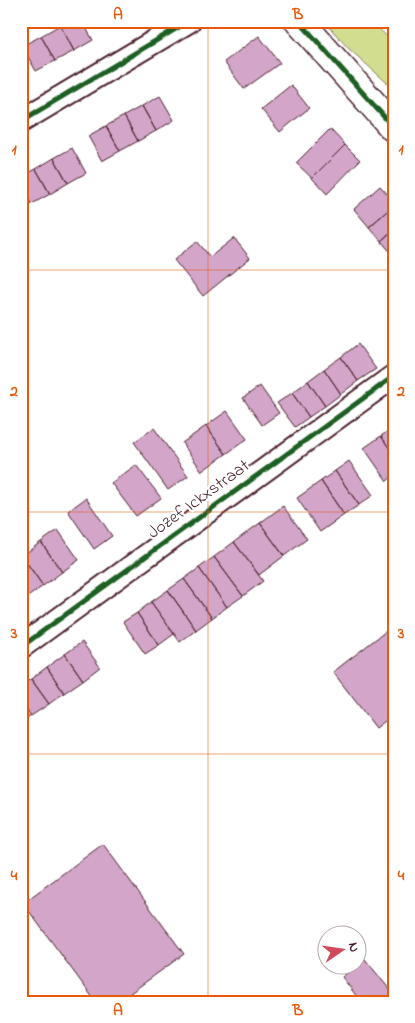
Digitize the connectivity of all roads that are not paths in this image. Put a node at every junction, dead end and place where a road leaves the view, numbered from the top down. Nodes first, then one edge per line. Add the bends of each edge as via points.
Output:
1 (189, 21) edge
2 (299, 21) edge
3 (21, 121) edge
4 (394, 128) edge
5 (394, 376) edge
6 (21, 647) edge

1 - 3 street
2 - 4 street
5 - 6 street, Jozef Ickxstraat

